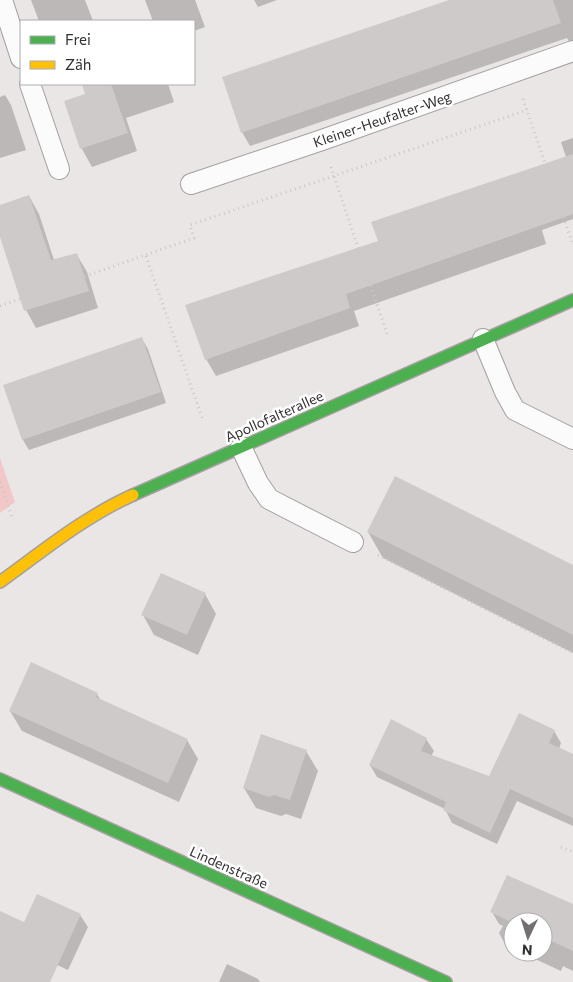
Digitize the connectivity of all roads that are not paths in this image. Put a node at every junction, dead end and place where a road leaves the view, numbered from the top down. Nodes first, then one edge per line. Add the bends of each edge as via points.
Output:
1 (2, 0) edge
2 (573, 51) edge
3 (20, 55) edge
4 (30, 85) edge
5 (59, 169) dead end
6 (191, 184) dead end
7 (573, 300) edge
8 (483, 339) junction
9 (573, 439) edge
10 (241, 447) junction
11 (353, 542) dead end
12 (0, 582) edge
13 (0, 779) edge
14 (446, 982) edge

1 - 3 lane
2 - 6 lane, Kleiner-Heufalter-Weg
4 - 5 lane
7 - 8 street, Apollofalterallee
8 - 9 lane via 515,410
8 - 10 street, Apollofalterallee
10 - 11 lane via 268,500
10 - 12 street, Apollofalterallee via 117,502 79,524
13 - 14 street, Lindenstraße

